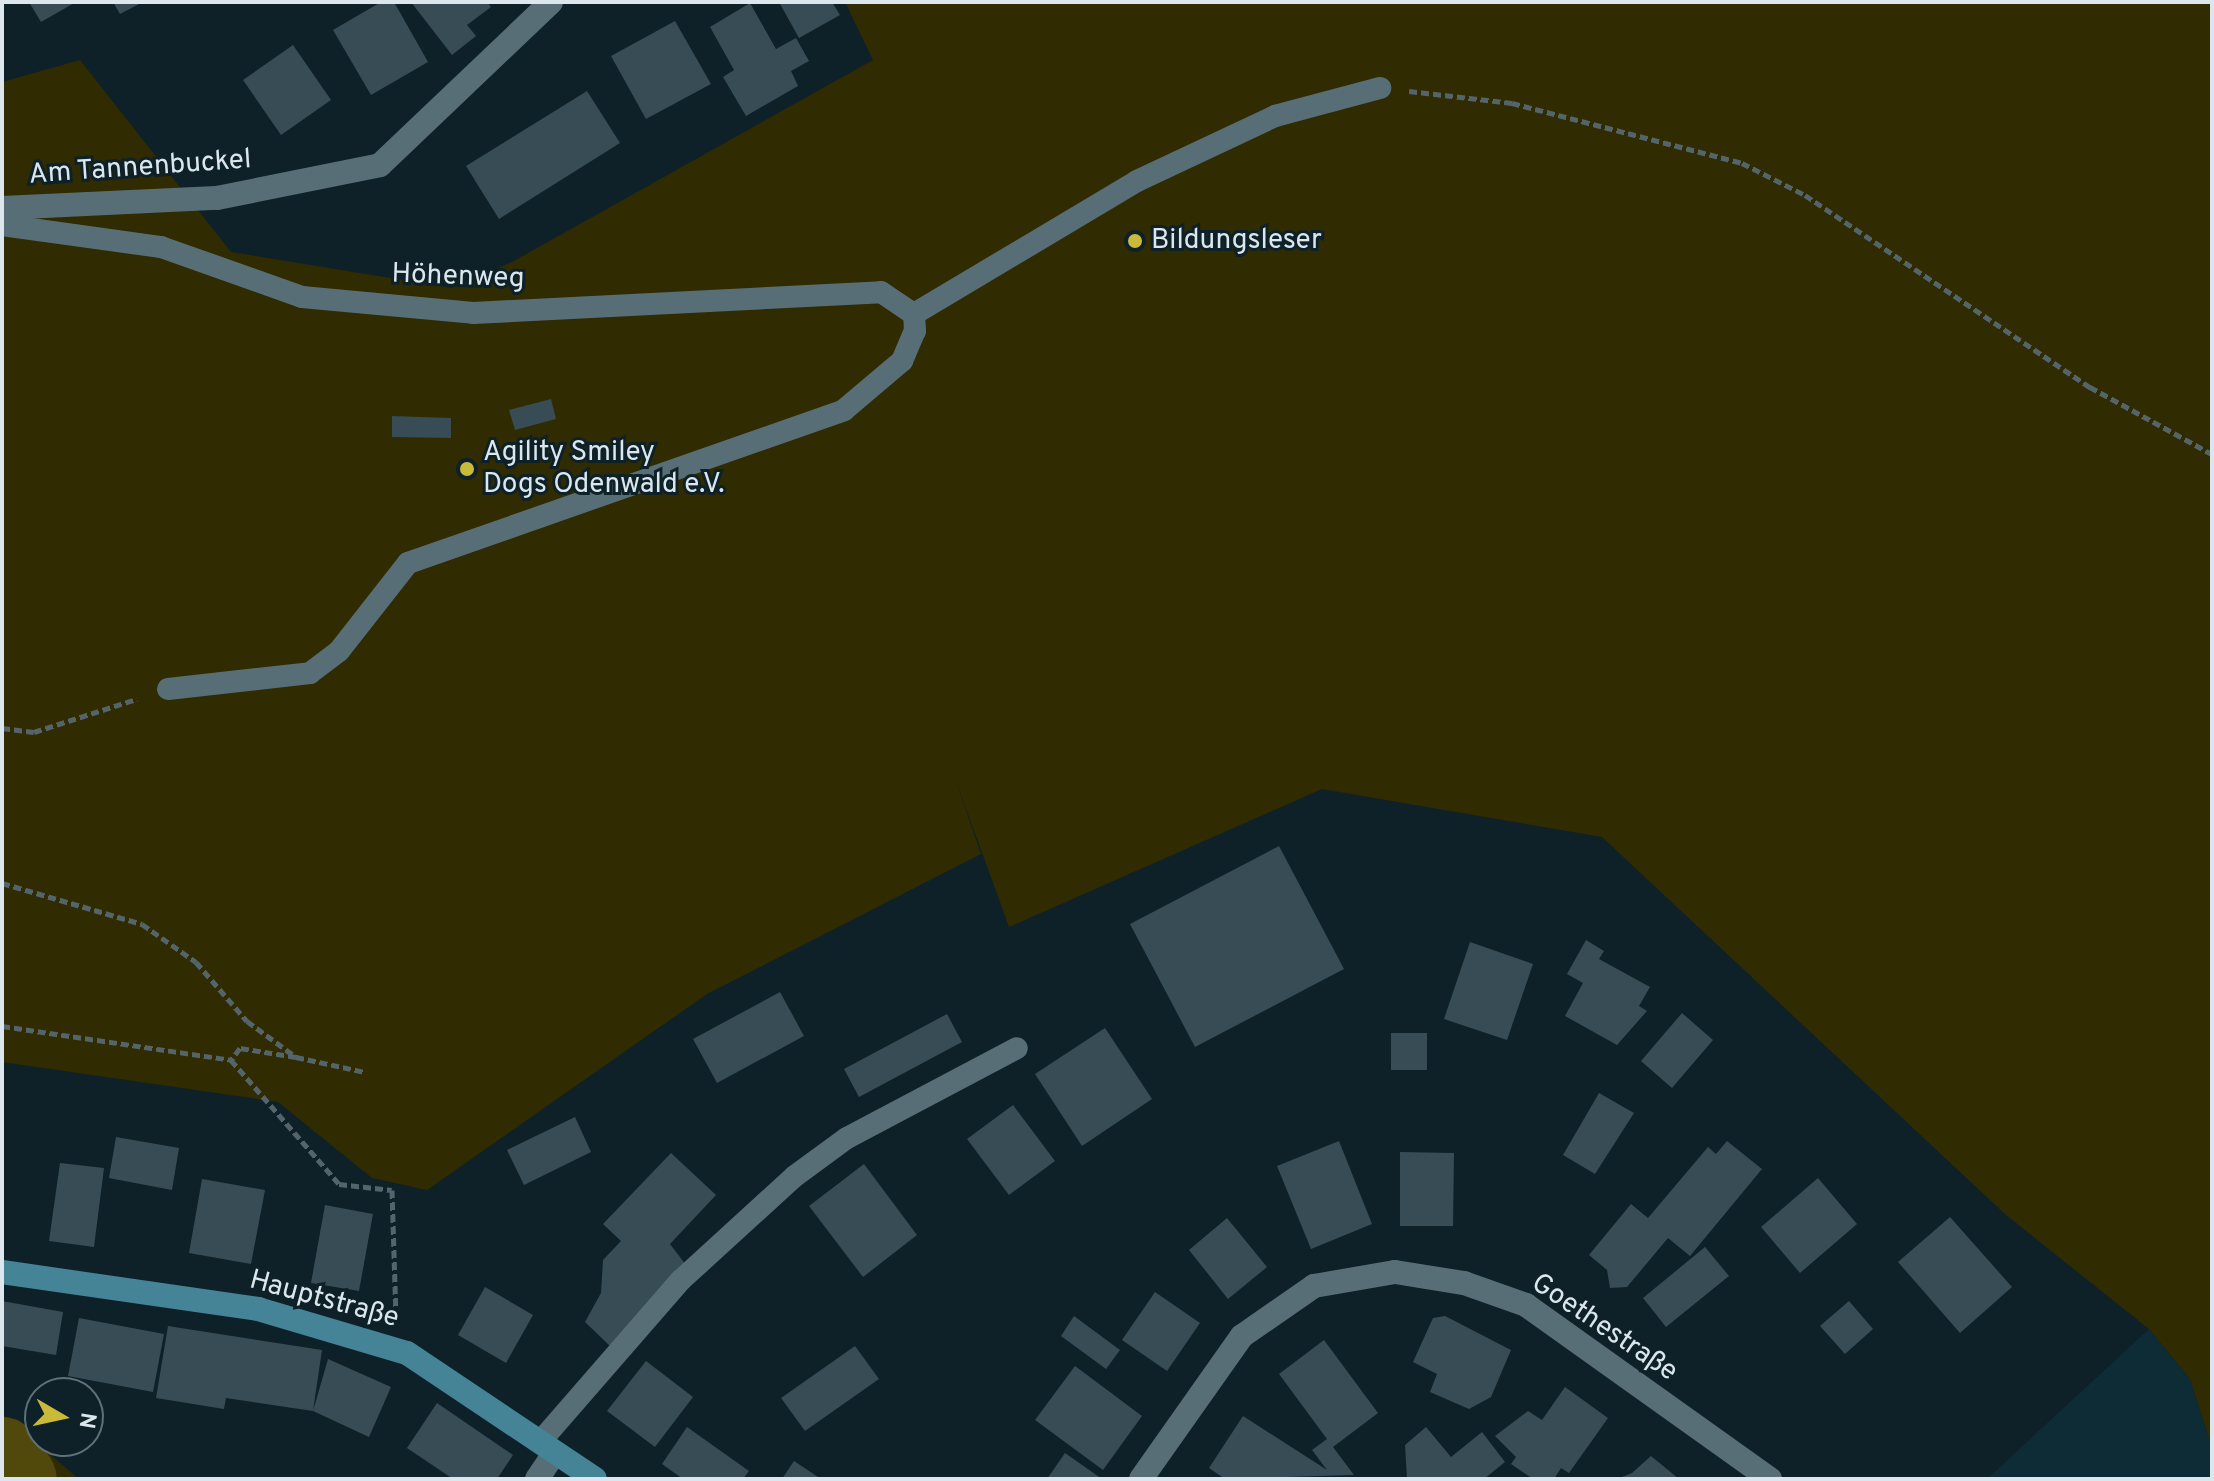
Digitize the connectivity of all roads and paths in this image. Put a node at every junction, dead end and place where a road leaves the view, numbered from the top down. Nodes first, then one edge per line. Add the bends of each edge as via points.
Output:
1 (551, 2) edge
2 (1380, 88) joint
3 (2, 208) edge
4 (2, 225) edge
5 (914, 314) junction
6 (2212, 454) edge
7 (168, 689) joint
8 (2, 728) edge
9 (2, 883) edge
10 (2, 1026) edge
11 (1017, 1048) dead end
12 (296, 1057) junction
13 (231, 1060) junction
14 (365, 1072) dead end
15 (2, 1272) edge
16 (396, 1318) dead end
17 (548, 1447) junction
18 (537, 1479) edge
19 (595, 1479) edge
20 (1141, 1479) edge
21 (1770, 1479) edge

1 - 3 street, Am Tannenbuckel via 380,165 217,198
2 - 5 lane via 1275,116 1137,181
2 - 6 path via 1512,103 1742,163 1805,195 2090,387
4 - 5 lane, Höhenweg via 161,247 317,298 473,313 881,292
5 - 7 lane via 915,331 902,361 844,410 408,563 339,651 310,673
7 - 8 path via 34,732
9 - 12 path via 142,924 196,962 247,1021
10 - 13 path
11 - 17 lane via 847,1138 795,1176 681,1280
12 - 13 path via 240,1048
12 - 14 path
13 - 16 path via 339,1184 392,1190
15 - 17 main road, Hauptstraße via 258,1309 407,1353
17 - 18 street
17 - 19 main road, Hauptstraße
20 - 21 street, Goethestraße via 1242,1336 1314,1286 1395,1272 1464,1283 1526,1305

